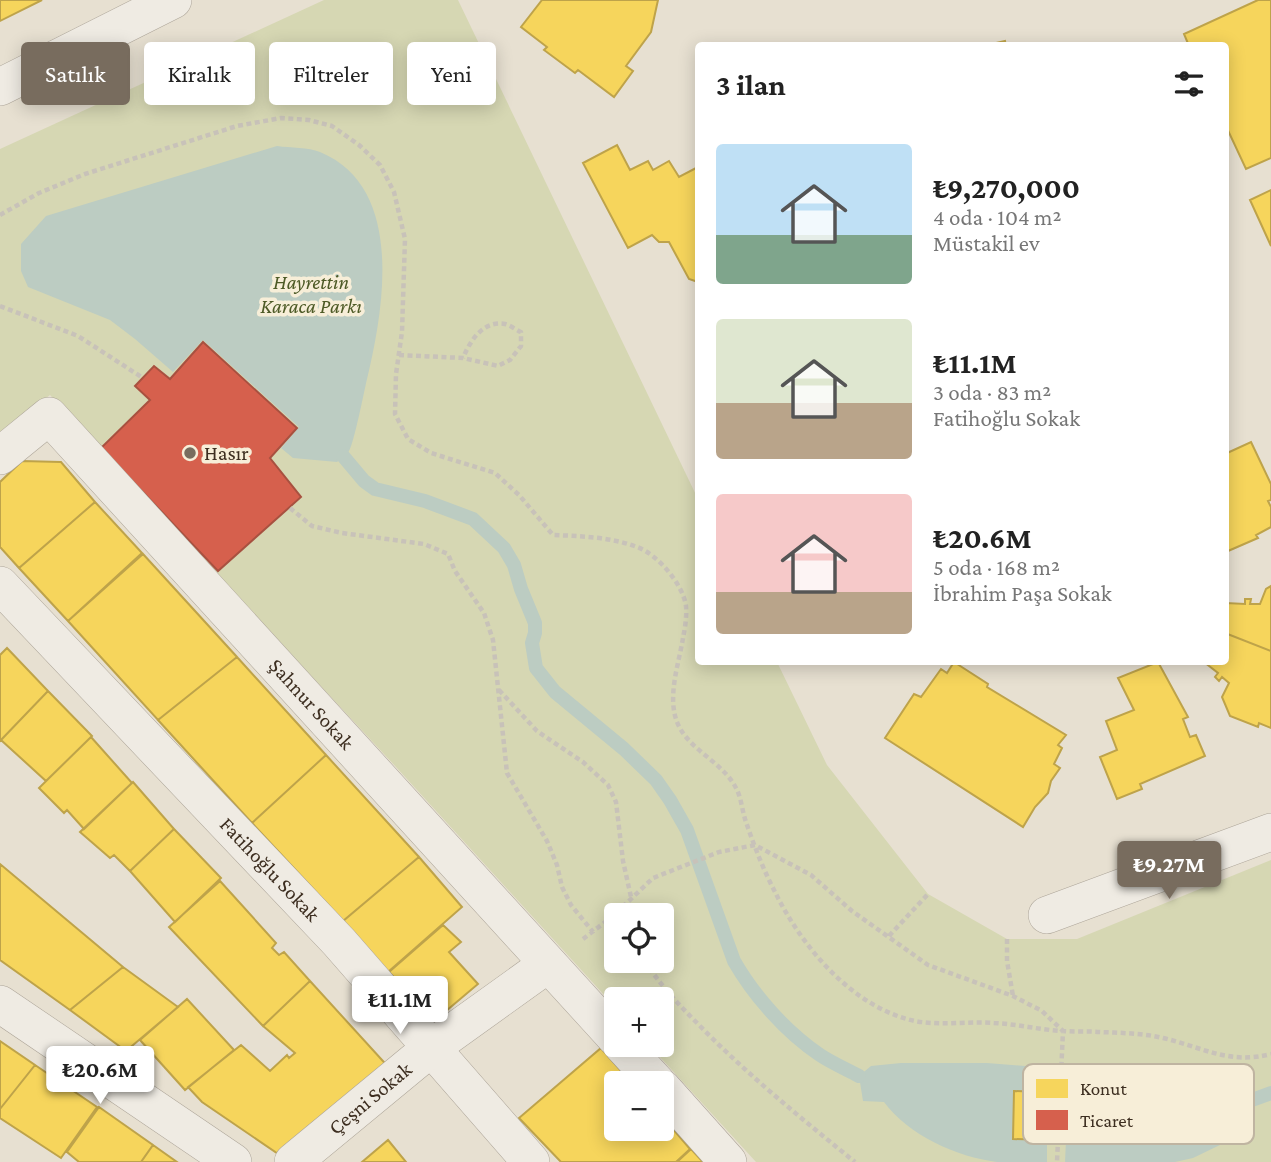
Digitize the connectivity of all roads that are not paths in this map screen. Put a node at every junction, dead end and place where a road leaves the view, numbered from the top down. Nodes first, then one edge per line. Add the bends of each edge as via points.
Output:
1 (173, 0) edge
2 (0, 87) edge
3 (0, 456) edge
4 (0, 585) edge
5 (1271, 832) edge
6 (1047, 915) dead end
7 (548, 964) junction
8 (0, 1004) edge
9 (604, 1025) edge
10 (430, 1048) junction
11 (633, 1057) edge
12 (646, 1071) edge
13 (674, 1101) edge
14 (233, 1162) edge
15 (293, 1162) edge
16 (531, 1162) edge
17 (728, 1162) edge

1 - 2 street
3 - 7 street, Şahnur Sokak via 49,416
4 - 10 street, Fatihoğlu Sokak via 339,942
5 - 6 street
7 - 9 street, Şahnur Sokak
7 - 10 street, Çeşni Sokak
8 - 14 street
10 - 15 street, Çeşni Sokak
10 - 16 street, Fatihoğlu Sokak
11 - 12 street
13 - 17 street

